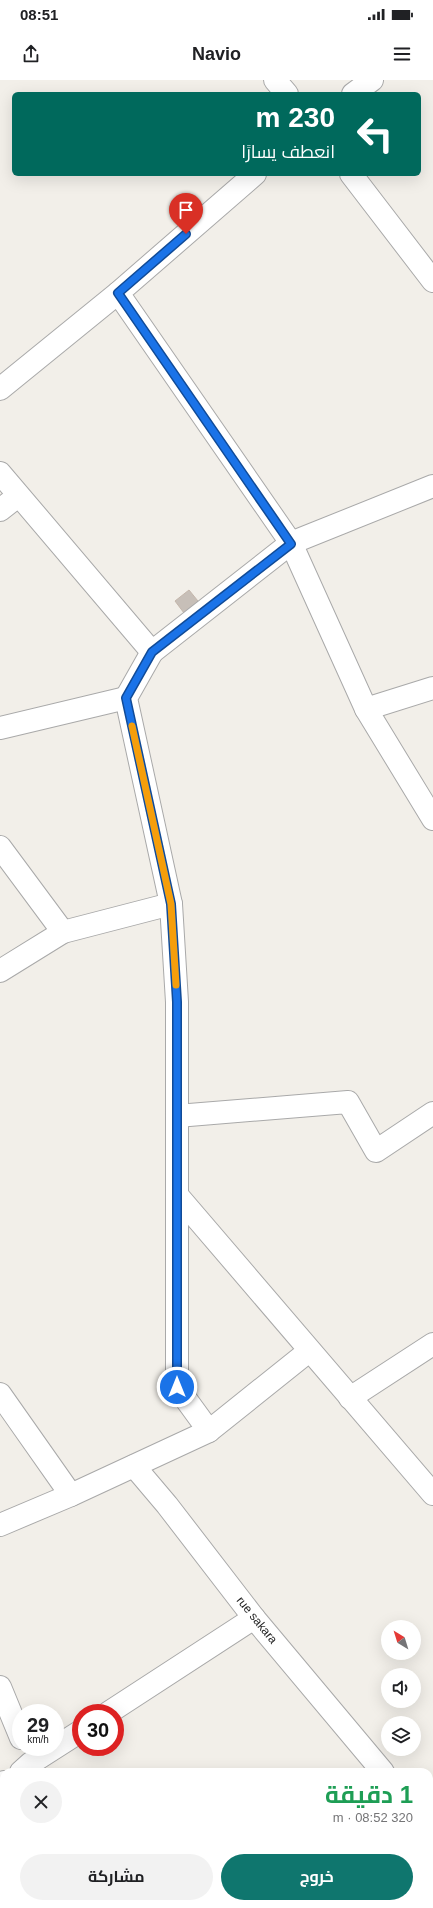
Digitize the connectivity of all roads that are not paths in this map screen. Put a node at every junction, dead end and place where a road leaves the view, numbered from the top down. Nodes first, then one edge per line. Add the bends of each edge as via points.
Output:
1 (275, 80) edge
2 (372, 80) edge
3 (285, 92) edge
4 (356, 92) edge
5 (253, 176) edge
6 (353, 176) edge
7 (433, 281) edge
8 (118, 293) junction
9 (0, 389) edge
10 (0, 473) edge
11 (433, 486) edge
12 (18, 496) junction
13 (0, 510) edge
14 (291, 544) junction
15 (152, 652) junction
16 (433, 688) edge
17 (126, 698) junction
18 (366, 709) junction
19 (0, 728) edge
20 (433, 819) edge
21 (0, 847) edge
22 (171, 904) junction
23 (63, 932) junction
24 (0, 971) edge
25 (433, 1112) edge
26 (177, 1116) junction
27 (177, 1195) junction
28 (433, 1344) edge
29 (309, 1351) junction
30 (0, 1394) edge
31 (350, 1398) junction
32 (209, 1430) junction
33 (134, 1466) junction
34 (433, 1494) edge
35 (71, 1495) junction
36 (0, 1526) edge
37 (254, 1618) junction
38 (0, 1687) edge
39 (122, 1704) edge
40 (12, 1716) edge
41 (72, 1737) edge
42 (28, 1764) edge
43 (380, 1768) edge

1 - 3 street
2 - 4 street
5 - 8 street
6 - 7 street
8 - 9 street
8 - 14 street
10 - 12 street
11 - 14 street
12 - 13 street
12 - 15 street
14 - 15 street
14 - 18 street
15 - 17 street
16 - 18 street
17 - 19 street
17 - 22 street
18 - 20 street
21 - 23 street
22 - 23 street
22 - 26 street via 177,1002
23 - 24 street
25 - 26 street via 376,1151 348,1102
26 - 27 street
27 - 29 street
27 - 32 street via 177,1387
28 - 31 street
29 - 31 street
29 - 32 street
30 - 35 street
31 - 34 street
32 - 33 street
33 - 35 street
33 - 37 street, rue sakara
35 - 36 street
37 - 39 street
37 - 43 street, rue sakara
38 - 40 street
41 - 42 street

